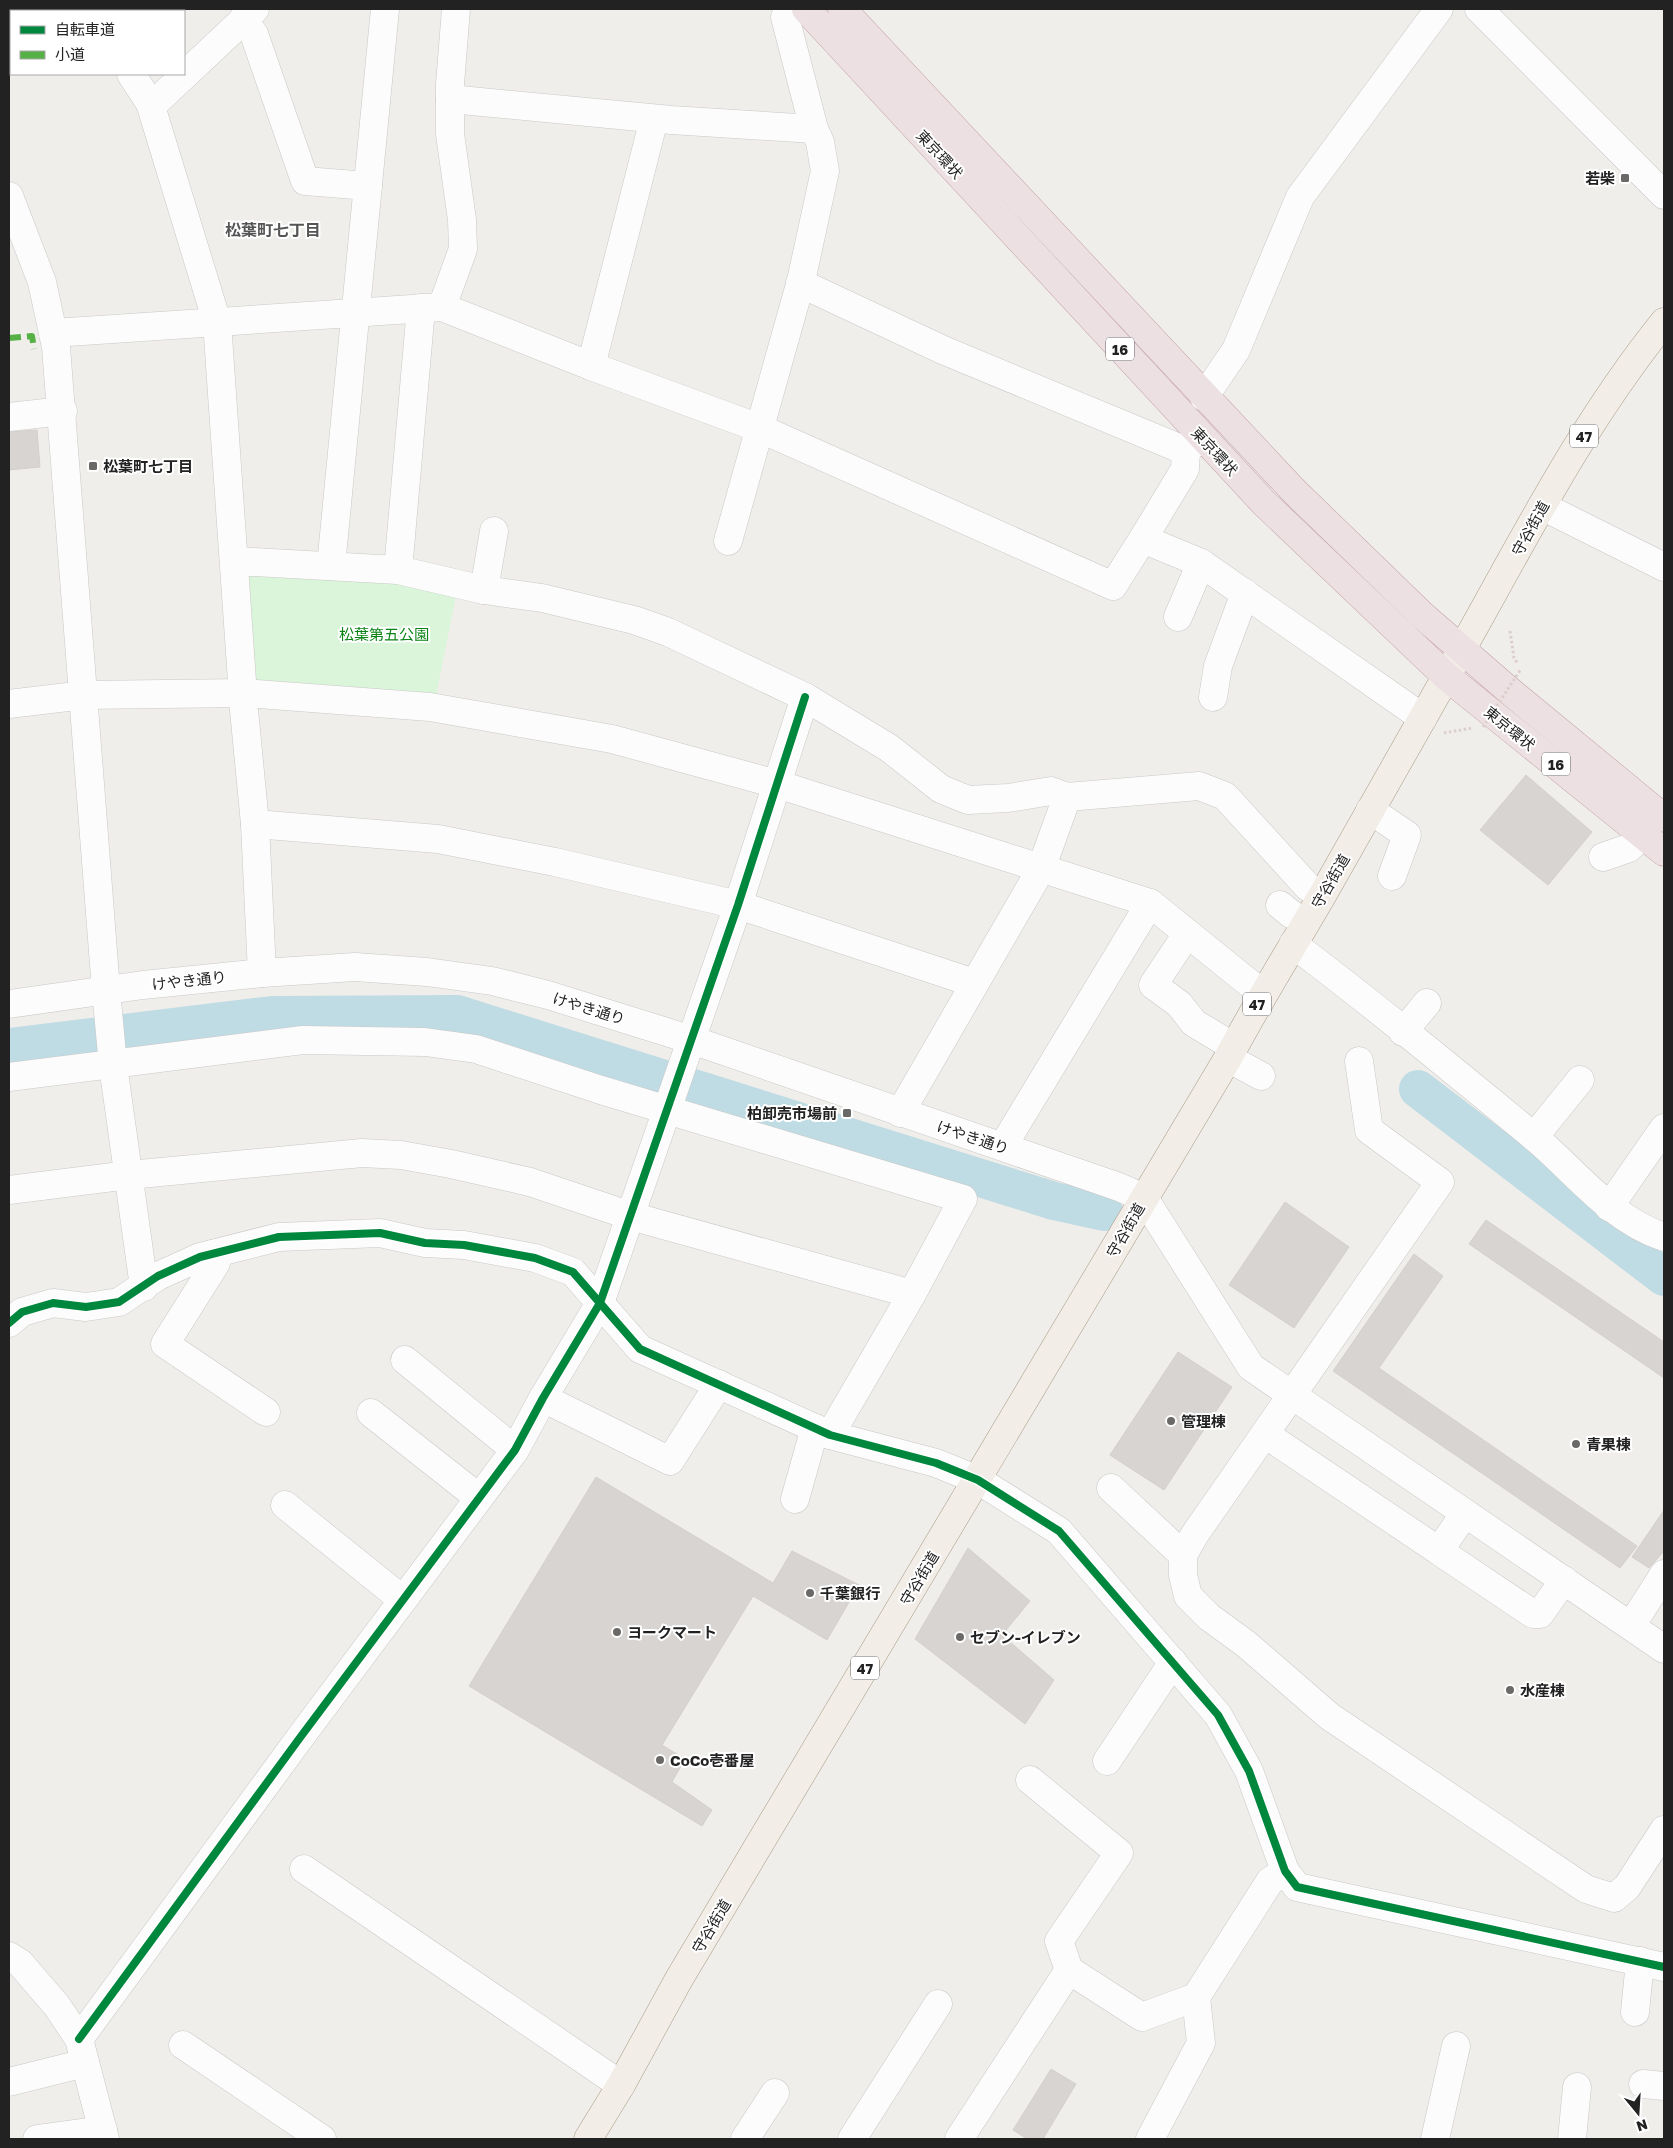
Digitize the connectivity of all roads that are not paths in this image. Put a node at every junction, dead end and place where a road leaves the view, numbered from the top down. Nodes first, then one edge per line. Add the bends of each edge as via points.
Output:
1 (385, 9) edge
2 (456, 9) edge
3 (790, 9) edge
4 (806, 9) edge
5 (842, 9) edge
6 (1439, 9) edge
7 (1479, 9) edge
8 (249, 14) edge
9 (185, 74) edge
10 (132, 75) edge
11 (184, 75) edge
12 (450, 99) junction
13 (150, 103) junction
14 (654, 119) junction
15 (814, 128) junction
16 (368, 186) junction
17 (1664, 195) edge
18 (9, 196) edge
19 (800, 283) junction
20 (432, 308) junction
21 (355, 312) junction
22 (217, 322) junction
23 (1664, 322) edge
24 (53, 333) junction
25 (591, 366) junction
26 (1204, 397) junction
27 (62, 411) junction
28 (9, 417) edge
29 (759, 428) junction
30 (1193, 444) junction
31 (1542, 506) junction
32 (494, 531) dead end
33 (1144, 537) junction
34 (728, 541) dead end
35 (235, 561) junction
36 (1201, 563) junction
37 (331, 566) junction
38 (1664, 567) edge
39 (398, 570) junction
40 (484, 590) junction
41 (1245, 593) junction
42 (1178, 617) dead end
43 (1462, 650) junction
44 (1447, 677) junction
45 (243, 693) junction
46 (84, 695) junction
47 (805, 697) junction
48 (1213, 697) dead end
49 (9, 704) edge
50 (1434, 725) junction
51 (777, 784) junction
52 (1067, 797) junction
53 (1370, 810) junction
54 (1664, 818) edge
55 (255, 824) junction
56 (1643, 834) junction
57 (1664, 852) edge
58 (1603, 857) dead end
59 (1040, 869) junction
60 (1392, 876) dead end
61 (1321, 896) junction
62 (1150, 903) junction
63 (738, 905) junction
64 (1280, 905) dead end
65 (1299, 933) junction
66 (1188, 934) junction
67 (262, 973) junction
68 (974, 983) junction
69 (1264, 992) junction
70 (107, 999) junction
71 (1427, 1003) dead end
72 (9, 1004) edge
73 (1403, 1032) junction
74 (692, 1040) junction
75 (1231, 1052) junction
76 (113, 1060) junction
77 (1360, 1067) dead end
78 (1261, 1076) dead end
79 (9, 1078) edge
80 (1580, 1080) dead end
81 (668, 1109) junction
82 (900, 1113) junction
83 (1664, 1128) edge
84 (1534, 1138) junction
85 (1003, 1146) junction
86 (129, 1175) junction
87 (9, 1190) edge
88 (1144, 1198) junction
89 (1609, 1207) junction
90 (631, 1216) junction
91 (1664, 1237) edge
92 (213, 1254) junction
93 (144, 1287) junction
94 (912, 1294) junction
95 (600, 1303) junction
96 (9, 1323) edge
97 (405, 1360) dead end
98 (719, 1384) junction
99 (1292, 1395) junction
100 (542, 1398) junction
101 (266, 1412) dead end
102 (370, 1413) dead end
103 (823, 1431) junction
104 (1265, 1434) junction
105 (515, 1450) junction
106 (978, 1480) junction
107 (1111, 1488) dead end
108 (479, 1498) junction
109 (795, 1499) dead end
110 (285, 1505) dead end
111 (1465, 1513) junction
112 (1440, 1551) junction
113 (1182, 1555) junction
114 (1564, 1580) junction
115 (1663, 1580) edge
116 (403, 1600) junction
117 (1631, 1626) junction
118 (1664, 1649) edge
119 (1173, 1662) junction
120 (1107, 1761) dead end
121 (1030, 1780) dead end
122 (1664, 1830) edge
123 (304, 1869) dead end
124 (1285, 1871) junction
125 (9, 1956) edge
126 (1652, 1964) edge
127 (1069, 1970) junction
128 (1196, 1996) junction
129 (938, 2004) dead end
130 (1635, 2012) dead end
131 (183, 2045) dead end
132 (1456, 2046) dead end
133 (82, 2051) junction
134 (9, 2082) edge
135 (621, 2085) junction
136 (1577, 2088) dead end
137 (775, 2093) dead end
138 (104, 2135) edge
139 (37, 2139) edge
140 (322, 2139) edge
141 (588, 2139) edge
142 (745, 2139) edge
143 (852, 2139) edge
144 (959, 2139) edge
145 (1150, 2139) edge
146 (1435, 2139) edge
147 (1572, 2139) edge

1 - 16 street
2 - 12 street
3 - 15 street via 785,17
4 - 30 highway, 東京環状 / 16
5 - 26 highway, 東京環状 / 16
6 - 26 street via 1300,196 1236,350
7 - 17 street
8 - 9 street
8 - 16 street via 305,181
10 - 13 street
11 - 13 street via 158,100
12 - 14 street
12 - 20 street via 450,134 462,220 462,249
13 - 22 street
14 - 15 street
14 - 25 street
15 - 19 street via 825,171
16 - 21 street
18 - 24 street via 42,282
19 - 29 street
19 - 30 street via 943,350
20 - 21 street
20 - 25 street
20 - 39 street
21 - 22 street
21 - 37 street
22 - 24 street
22 - 35 street
23 - 31 main road, 守谷街道 / 47 via 1606,399
24 - 27 street
25 - 29 street
26 - 43 highway, 東京環状 / 16 via 1294,491 1422,616
27 - 28 street
27 - 46 street
29 - 33 street via 1113,586
29 - 34 street
30 - 33 street via 1185,469
30 - 44 highway, 東京環状 / 16 via 1264,503
31 - 38 street
31 - 43 main road, 守谷街道 / 47
32 - 40 street
33 - 36 street
35 - 37 street
35 - 45 street
36 - 41 street
36 - 42 street
37 - 39 street
39 - 40 street
40 - 47 street via 551,600 634,620 668,632
41 - 48 street via 1218,666
41 - 50 street
43 - 44 main road, 守谷街道 / 47
43 - 54 highway, 東京環状 / 16
44 - 50 main road, 守谷街道 / 47
44 - 56 highway, 東京環状 / 16
45 - 46 street
45 - 51 street via 430,707 612,740
45 - 55 street
46 - 49 street
46 - 70 street
47 - 51 street
47 - 52 street via 889,748 941,789 968,800 1051,791
50 - 53 main road, 守谷街道 / 47
51 - 59 street
51 - 63 street
52 - 59 street
52 - 61 street via 1187,781 1225,796 1308,887
53 - 60 street via 1407,835
53 - 61 main road, 守谷街道 / 47
55 - 63 street via 438,839 555,862
55 - 67 street
56 - 57 highway, 東京環状 / 16
56 - 58 street via 1629,848
59 - 62 street
59 - 68 street
61 - 65 main road, 守谷街道 / 47
62 - 66 street
62 - 85 street
63 - 68 street
63 - 74 street
64 - 65 street via 1291,914
65 - 69 main road, 守谷街道 / 47
65 - 73 street
66 - 69 street via 1249,984
66 - 75 street via 1154,985
67 - 70 street, けやき通り
67 - 74 street, けやき通り via 355,967 492,981
68 - 82 street
69 - 75 main road, 守谷街道 / 47
70 - 72 street, けやき通り
70 - 76 street
71 - 73 street
73 - 84 street
74 - 81 street
74 - 82 street, けやき通り
75 - 78 street
75 - 88 main road, 守谷街道 / 47
76 - 79 street
76 - 81 street via 303,1040 425,1042 476,1049
76 - 86 street
77 - 99 street via 1368,1130 1440,1182
80 - 84 street
81 - 90 street
81 - 94 street via 963,1199
82 - 85 street, けやき通り
83 - 89 street
84 - 89 street
85 - 88 street, けやき通り
86 - 87 street
86 - 90 street via 362,1153 401,1155 530,1182
86 - 93 street
88 - 99 street via 1251,1367
88 - 106 main road, 守谷街道 / 47
89 - 91 street
90 - 94 street
90 - 95 street
92 - 93 street via 158,1276
92 - 95 street via 279,1237 380,1233 535,1258 573,1272
92 - 101 street via 216,1263 165,1344
93 - 96 street via 119,1302 86,1307 53,1304 22,1312
94 - 103 street
95 - 98 street via 640,1349
95 - 100 street
97 - 105 street
98 - 100 street via 670,1461
98 - 103 street
99 - 104 street
99 - 111 street
100 - 105 street
102 - 108 street
103 - 106 street via 936,1463
103 - 109 street
104 - 112 street
104 - 113 street
105 - 108 street
106 - 119 street via 1059,1531
106 - 135 main road, 守谷街道 / 47 via 679,1979
107 - 113 street
108 - 116 street
110 - 116 street
111 - 112 street
111 - 114 street
112 - 114 street via 1533,1614 1540,1614
113 - 122 street via 1188,1596 1328,1716 1586,1889 1614,1898 1627,1887
114 - 117 street
115 - 117 street
116 - 133 street
117 - 118 street
119 - 120 street
119 - 124 street via 1218,1715 1249,1771
121 - 127 street via 1119,1853 1059,1941
123 - 135 street
124 - 126 street via 1296,1887
124 - 128 street via 1270,1880
125 - 133 street via 20,1963 57,2006
126 - 130 street
127 - 128 street via 1142,2017
127 - 144 street
128 - 145 street via 1201,2043
129 - 143 street
131 - 140 street
132 - 146 street
133 - 134 street
133 - 138 street
135 - 141 main road, 守谷街道 / 47
136 - 147 street
137 - 142 street
138 - 139 street

